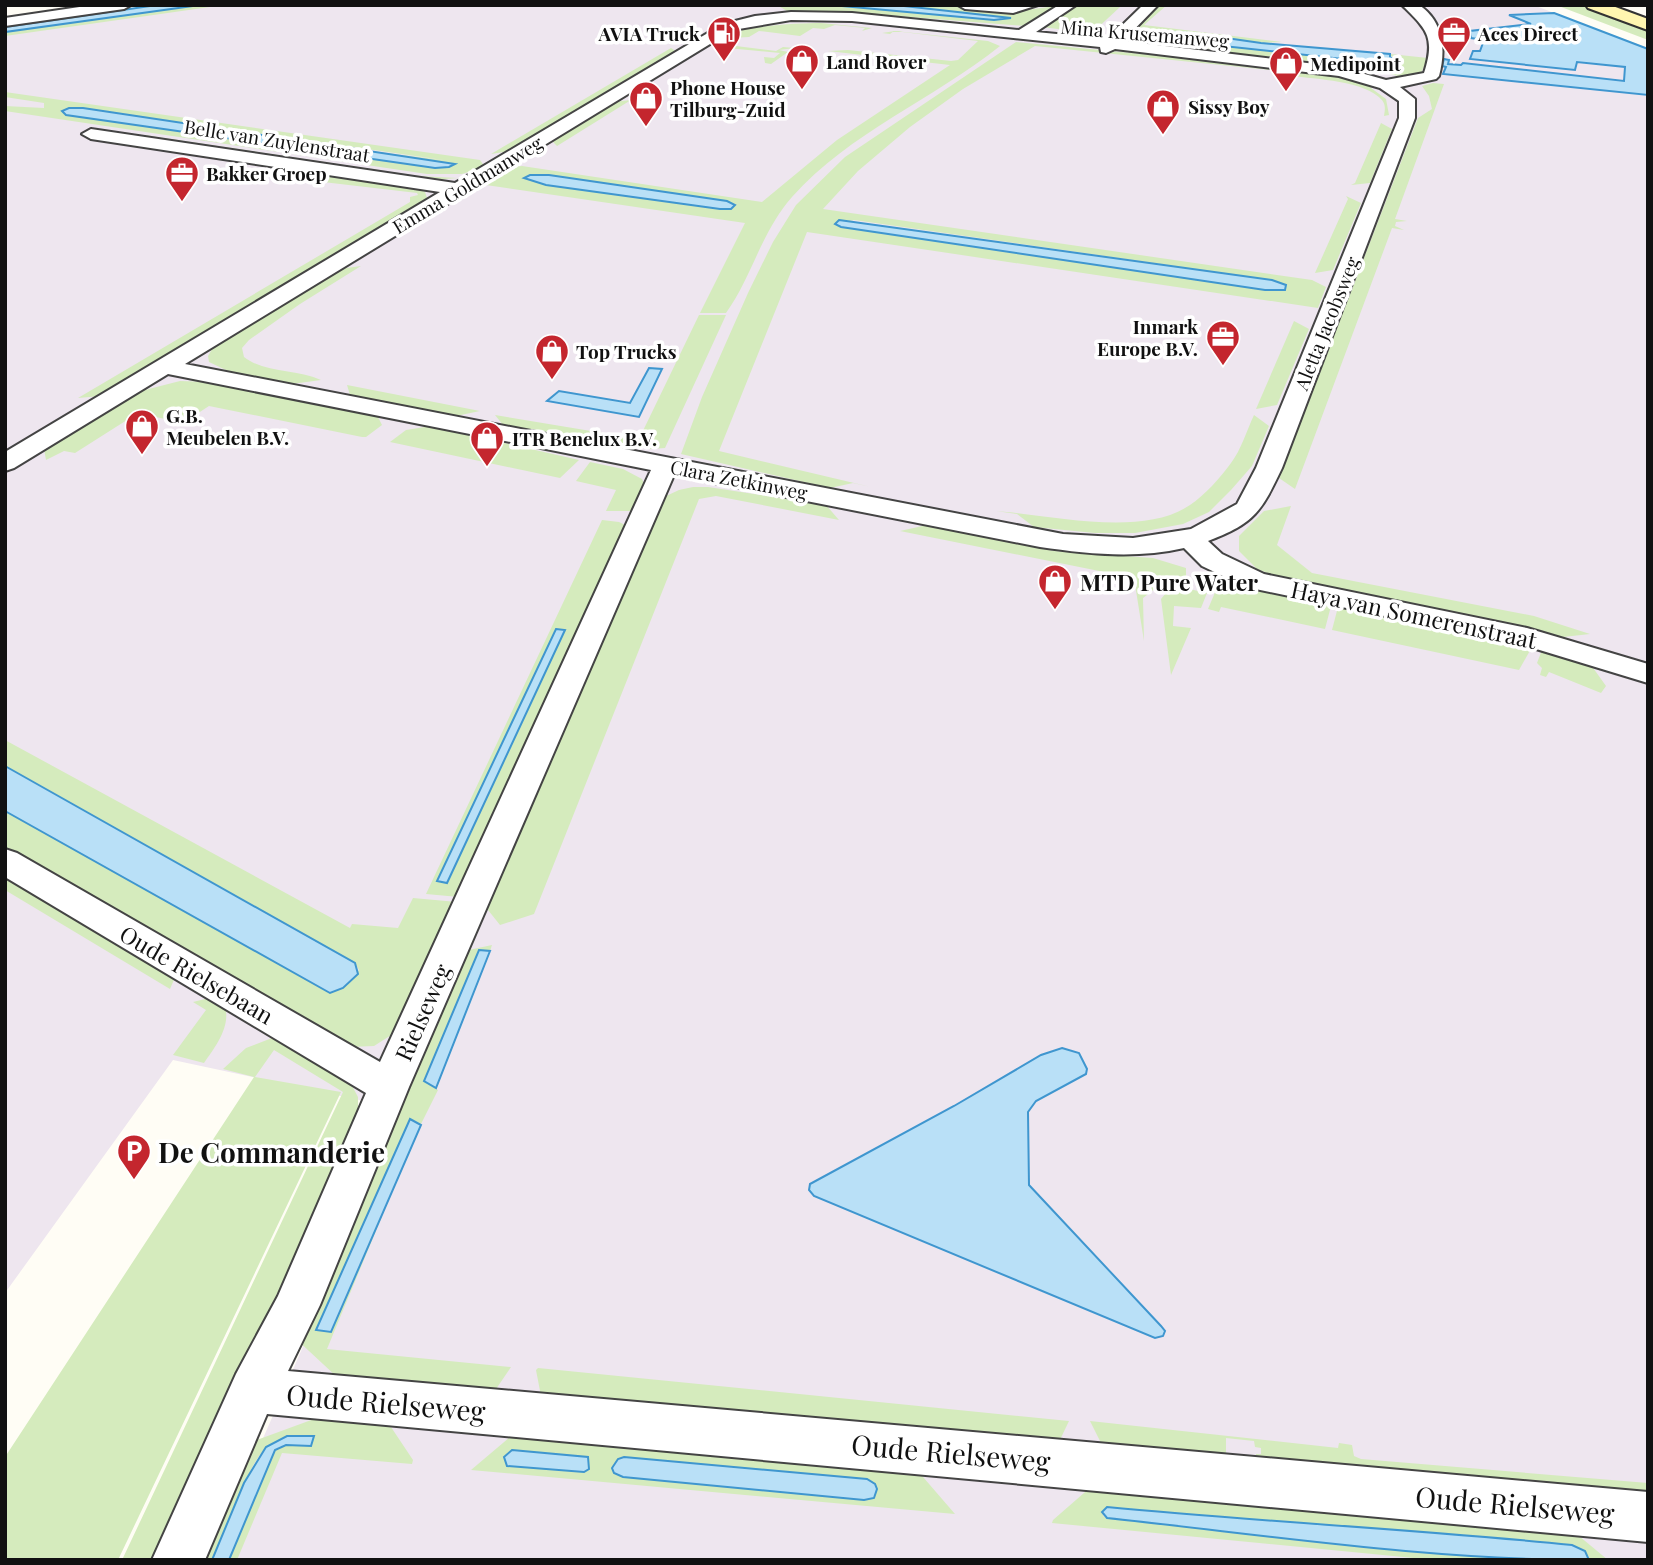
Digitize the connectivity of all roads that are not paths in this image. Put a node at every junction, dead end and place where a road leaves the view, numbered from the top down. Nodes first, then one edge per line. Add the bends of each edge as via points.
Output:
1 (124, 5) edge
2 (965, 5) edge
3 (1031, 5) edge
4 (1069, 5) edge
5 (1134, 5) edge
6 (1151, 5) edge
7 (1409, 5) edge
8 (1594, 5) edge
9 (1625, 5) edge
10 (771, 11) edge
11 (1648, 14) edge
12 (827, 17) junction
13 (5, 22) edge
14 (1648, 25) edge
15 (1021, 35) junction
16 (1100, 46) junction
17 (1386, 85) junction
18 (91, 134) dead end
19 (457, 189) junction
20 (165, 366) junction
21 (5, 463) edge
22 (666, 464) junction
23 (1190, 538) junction
24 (1648, 674) edge
25 (5, 861) edge
26 (389, 1087) junction
27 (253, 1390) junction
28 (1648, 1517) edge
29 (178, 1560) edge

1 - 13 street
2 - 3 street via 1013,9
4 - 15 street
5 - 16 street
6 - 16 street
7 - 17 street via 1427,20 1437,42 1436,62 1431,76
8 - 14 main road
9 - 11 main road
10 - 12 street, Mina Krusemanweg
10 - 19 street, Emma Goldmanweg via 721,31
12 - 15 street, Mina Krusemanweg
12 - 16 street, Mina Krusemanweg
15 - 16 street, Mina Krusemanweg
16 - 17 street, Mina Krusemanweg via 1340,72
17 - 23 street, Aletta Jacobsweg via 1407,99 1409,113 1269,468 1249,507 1213,530
18 - 19 street, Belle van Zuylenstraat
19 - 20 street, Emma Goldmanweg
20 - 21 street, Emma Goldmanweg
20 - 22 street, Clara Zetkinweg
22 - 23 street, Clara Zetkinweg via 1081,545 1128,547
22 - 26 street, Rielseweg
23 - 24 street, Haya van Somerenstraat via 1212,560 1256,582 1527,637
25 - 26 street, Oude Rielsebaan
26 - 27 street, Rielseweg via 297,1305
27 - 28 street, Oude Rielseweg
27 - 29 street, Rielseweg

